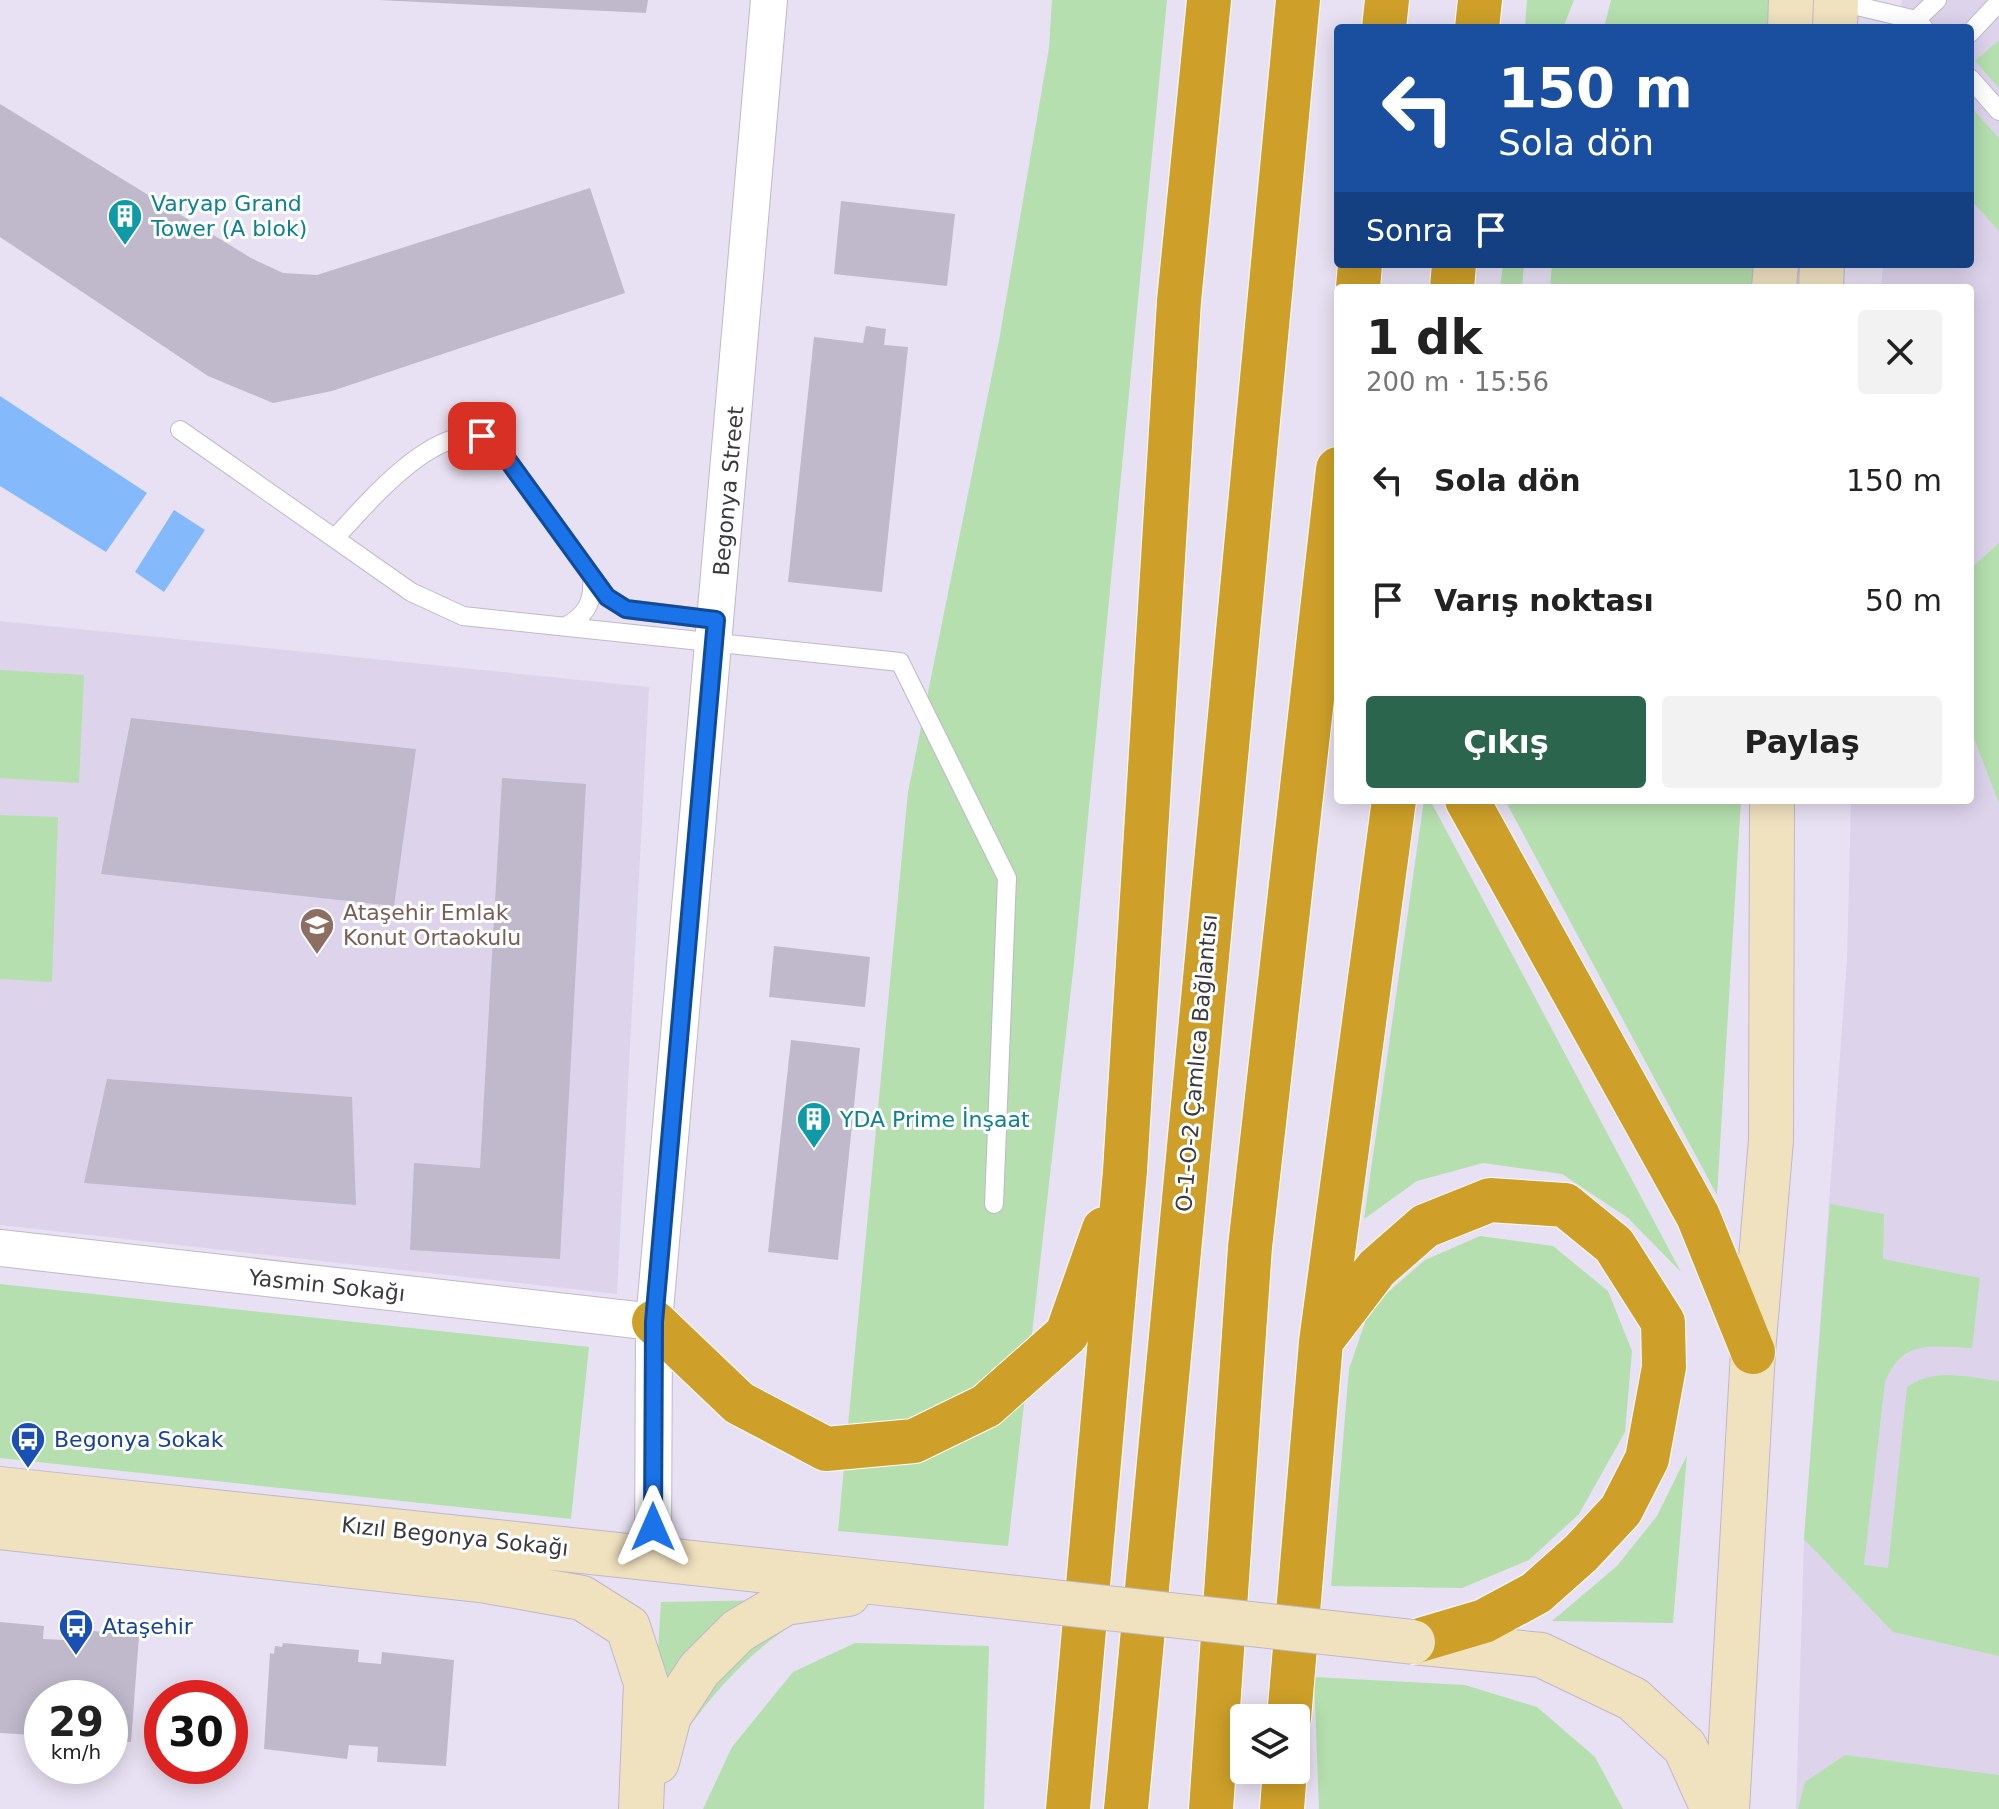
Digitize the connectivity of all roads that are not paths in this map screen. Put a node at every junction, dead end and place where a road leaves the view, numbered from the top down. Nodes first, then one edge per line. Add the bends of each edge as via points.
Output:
1 (769, 0) edge
2 (1209, 0) edge
3 (1298, 0) edge
4 (1387, 0) edge
5 (1480, 0) edge
6 (1791, 0) edge
7 (1836, 0) edge
8 (1937, 0) edge
9 (1999, 2) edge
10 (1384, 24) edge
11 (1477, 24) edge
12 (1790, 24) edge
13 (1835, 24) edge
14 (1920, 24) edge
15 (1974, 29) edge
16 (1974, 83) edge
17 (1999, 111) edge
18 (180, 430) dead end
19 (1334, 504) edge
20 (335, 538) junction
21 (592, 578) junction
22 (566, 626) junction
23 (715, 631) junction
24 (1393, 804) edge
25 (1469, 804) edge
26 (1772, 804) edge
27 (1125, 1171) junction
28 (994, 1204) dead end
29 (0, 1248) edge
30 (654, 1322) junction
31 (1321, 1342) junction
32 (1753, 1352) junction
33 (0, 1489) edge
34 (0, 1527) edge
35 (653, 1556) junction
36 (909, 1586) junction
37 (1413, 1642) junction
38 (1290, 1704) edge
39 (1284, 1784) edge
40 (643, 1809) edge
41 (1068, 1809) edge
42 (1126, 1809) edge
43 (1211, 1809) edge
44 (1282, 1809) edge
45 (1713, 1809) edge
46 (1727, 1809) edge

1 - 23 street, Begonya Street
2 - 27 highway via 1179,301
3 - 42 highway, O-1-O-2 Çamlıca Bağlantısı
4 - 10 highway
5 - 11 highway
6 - 12 main road
7 - 13 main road
7 - 14 lane
8 - 14 lane
9 - 15 lane
16 - 17 lane
18 - 20 lane
19 - 43 highway via 1250,1247
20 - 21 lane via 385,483 414,460 471,434 499,448
20 - 22 lane via 411,592 463,616
21 - 22 lane via 586,612
21 - 23 lane via 626,609
22 - 23 lane
23 - 28 lane via 900,662 1007,878
23 - 30 street, Begonya Street
24 - 31 highway
25 - 32 highway via 1698,1216
26 - 32 main road via 1771,1140
27 - 30 highway via 1067,1334 986,1406 914,1441 826,1449 739,1403
27 - 41 highway
29 - 30 street, Yasmin Sokağı
30 - 35 street, Begonya Street
31 - 37 highway via 1377,1268 1425,1226 1490,1200 1565,1205 1614,1245 1663,1322 1664,1367 1647,1459 1621,1510 1536,1593 1484,1621
31 - 38 highway
32 - 46 main road
33 - 35 main road, Kızıl Begonya Sokağı
34 - 40 main road, Kızıl Begonya Sokağı via 487,1581 582,1598 628,1627 646,1683
35 - 36 main road, Kızıl Begonya Sokağı
36 - 37 main road, bridge
36 - 40 main road via 785,1603 738,1631 699,1670 669,1716
37 - 45 main road via 1541,1655 1633,1699 1685,1747
39 - 44 highway

